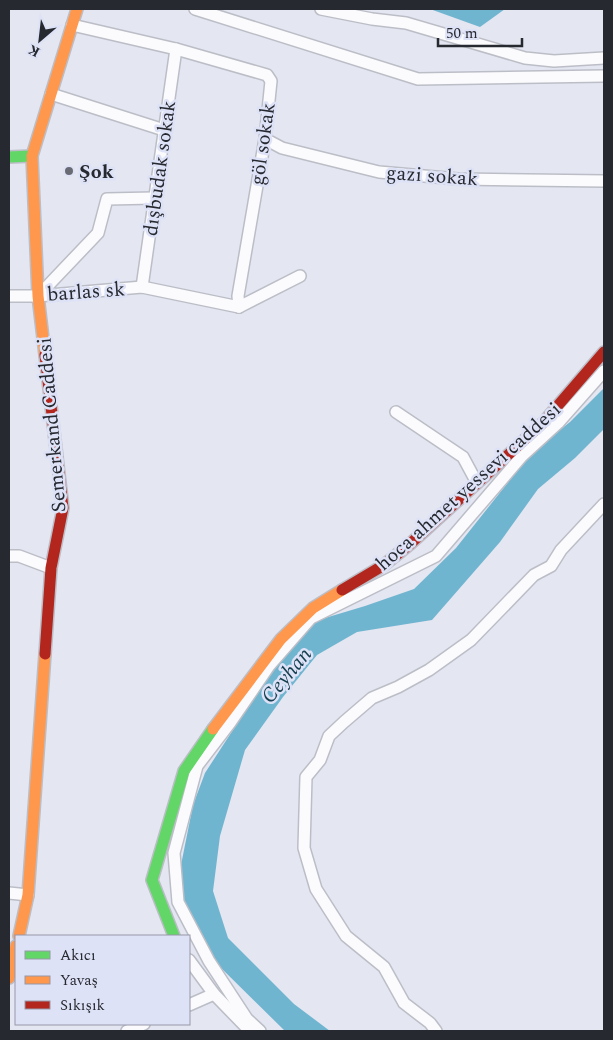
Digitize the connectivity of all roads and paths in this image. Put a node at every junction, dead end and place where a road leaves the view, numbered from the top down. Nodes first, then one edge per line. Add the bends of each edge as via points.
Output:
1 (77, 9) edge
2 (195, 9) edge
3 (321, 9) edge
4 (72, 25) junction
5 (176, 49) junction
6 (604, 58) edge
7 (604, 76) edge
8 (51, 94) junction
9 (164, 130) junction
10 (265, 140) junction
11 (32, 156) junction
12 (9, 157) edge
13 (604, 181) edge
14 (154, 198) junction
15 (300, 276) dead end
16 (142, 287) junction
17 (9, 296) edge
18 (38, 296) junction
19 (239, 307) junction
20 (604, 352) edge
21 (604, 371) edge
22 (396, 412) dead end
23 (477, 483) junction
24 (604, 504) edge
25 (9, 556) edge
26 (51, 568) junction
27 (9, 893) edge
28 (28, 895) junction
29 (19, 935) edge
30 (174, 935) edge
31 (15, 951) edge
32 (190, 961) edge
33 (9, 978) edge
34 (214, 994) junction
35 (190, 1005) edge
36 (141, 1025) edge
37 (126, 1031) edge
38 (250, 1031) edge
39 (260, 1031) edge
40 (436, 1031) edge

1 - 4 street, Semerkand Caddesi
2 - 7 street via 418,79
3 - 6 street via 406,23 525,58 554,61
4 - 5 street, göl sokak
4 - 8 street, Semerkand Caddesi
5 - 9 street, dışbudak sokak
5 - 10 street, göl sokak via 267,75 271,81
8 - 9 street
8 - 11 street, Semerkand Caddesi
9 - 14 street, dışbudak sokak
10 - 13 street, gazi sokak via 282,148 379,172 458,179
10 - 19 street, göl sokak via 238,296
11 - 12 street
11 - 18 street, Semerkand Caddesi
14 - 16 street, dışbudak sokak
14 - 18 street, barlas sk via 107,199 98,232
15 - 19 street
16 - 18 street, barlas sk
16 - 19 street, barlas sk
17 - 18 street
18 - 26 street, Semerkand Caddesi via 63,508
20 - 23 street, hoca ahmet yessevi caddesi via 542,424
21 - 39 street via 558,423 522,456 436,556 311,618 269,666 197,766 174,853 178,902 208,961 247,1019
22 - 23 street via 463,457
23 - 30 street, hoca ahmet yessevi caddesi via 384,565 313,608 280,639 189,763 152,880
24 - 40 street via 561,550 552,566 534,575 472,640 429,670 372,698 344,722 329,736 320,760 306,777 304,848 316,889 346,936 384,967 404,1003
25 - 26 street via 19,556
26 - 28 street, Semerkand Caddesi
27 - 28 street
28 - 29 street, Semerkand Caddesi
31 - 33 street
32 - 34 street
34 - 35 street
34 - 38 street
36 - 37 street

